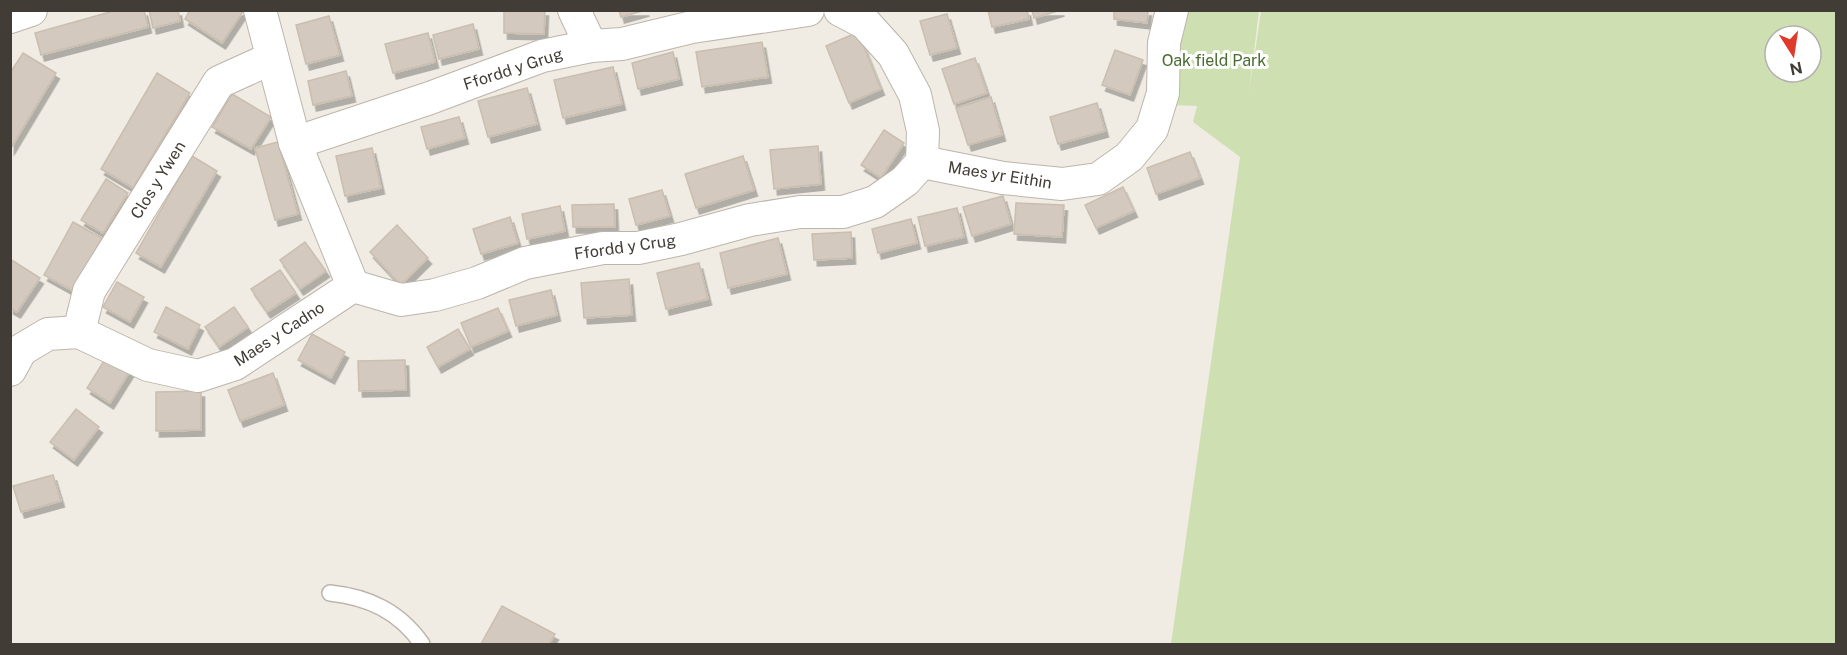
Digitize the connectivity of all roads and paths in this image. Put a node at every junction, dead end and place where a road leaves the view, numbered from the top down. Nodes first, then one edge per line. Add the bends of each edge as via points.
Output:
1 (31, 10) edge
2 (260, 10) edge
3 (574, 10) edge
4 (808, 10) edge
5 (840, 10) edge
6 (1172, 10) edge
7 (10, 18) edge
8 (591, 46) junction
9 (272, 58) junction
10 (295, 143) junction
11 (922, 162) junction
12 (353, 285) junction
13 (79, 332) junction
14 (10, 370) edge
15 (330, 593) dead end
16 (422, 645) edge

1 - 7 street
2 - 9 street
3 - 8 street
4 - 8 street, Ffordd y Grug via 692,27 622,44
5 - 11 street via 865,23 893,54 915,95 923,131
6 - 11 street, Maes yr Eithin via 1164,43 1163,93 1152,129 1130,157 1098,179 1062,184 1003,178
8 - 10 street, Ffordd y Grug via 542,56
9 - 10 street
9 - 13 street, Clos y Ywen via 219,82 89,291
10 - 12 street
11 - 12 street, Ffordd y Crug via 905,181 875,202 843,212 800,212 750,219 638,248 603,248 525,263 435,295 401,300
12 - 13 street, Maes y Cadno via 235,364 198,376 148,365
13 - 14 street, Maes y Cadno via 48,334 21,350
15 - 16 lane via 380,606 400,619

